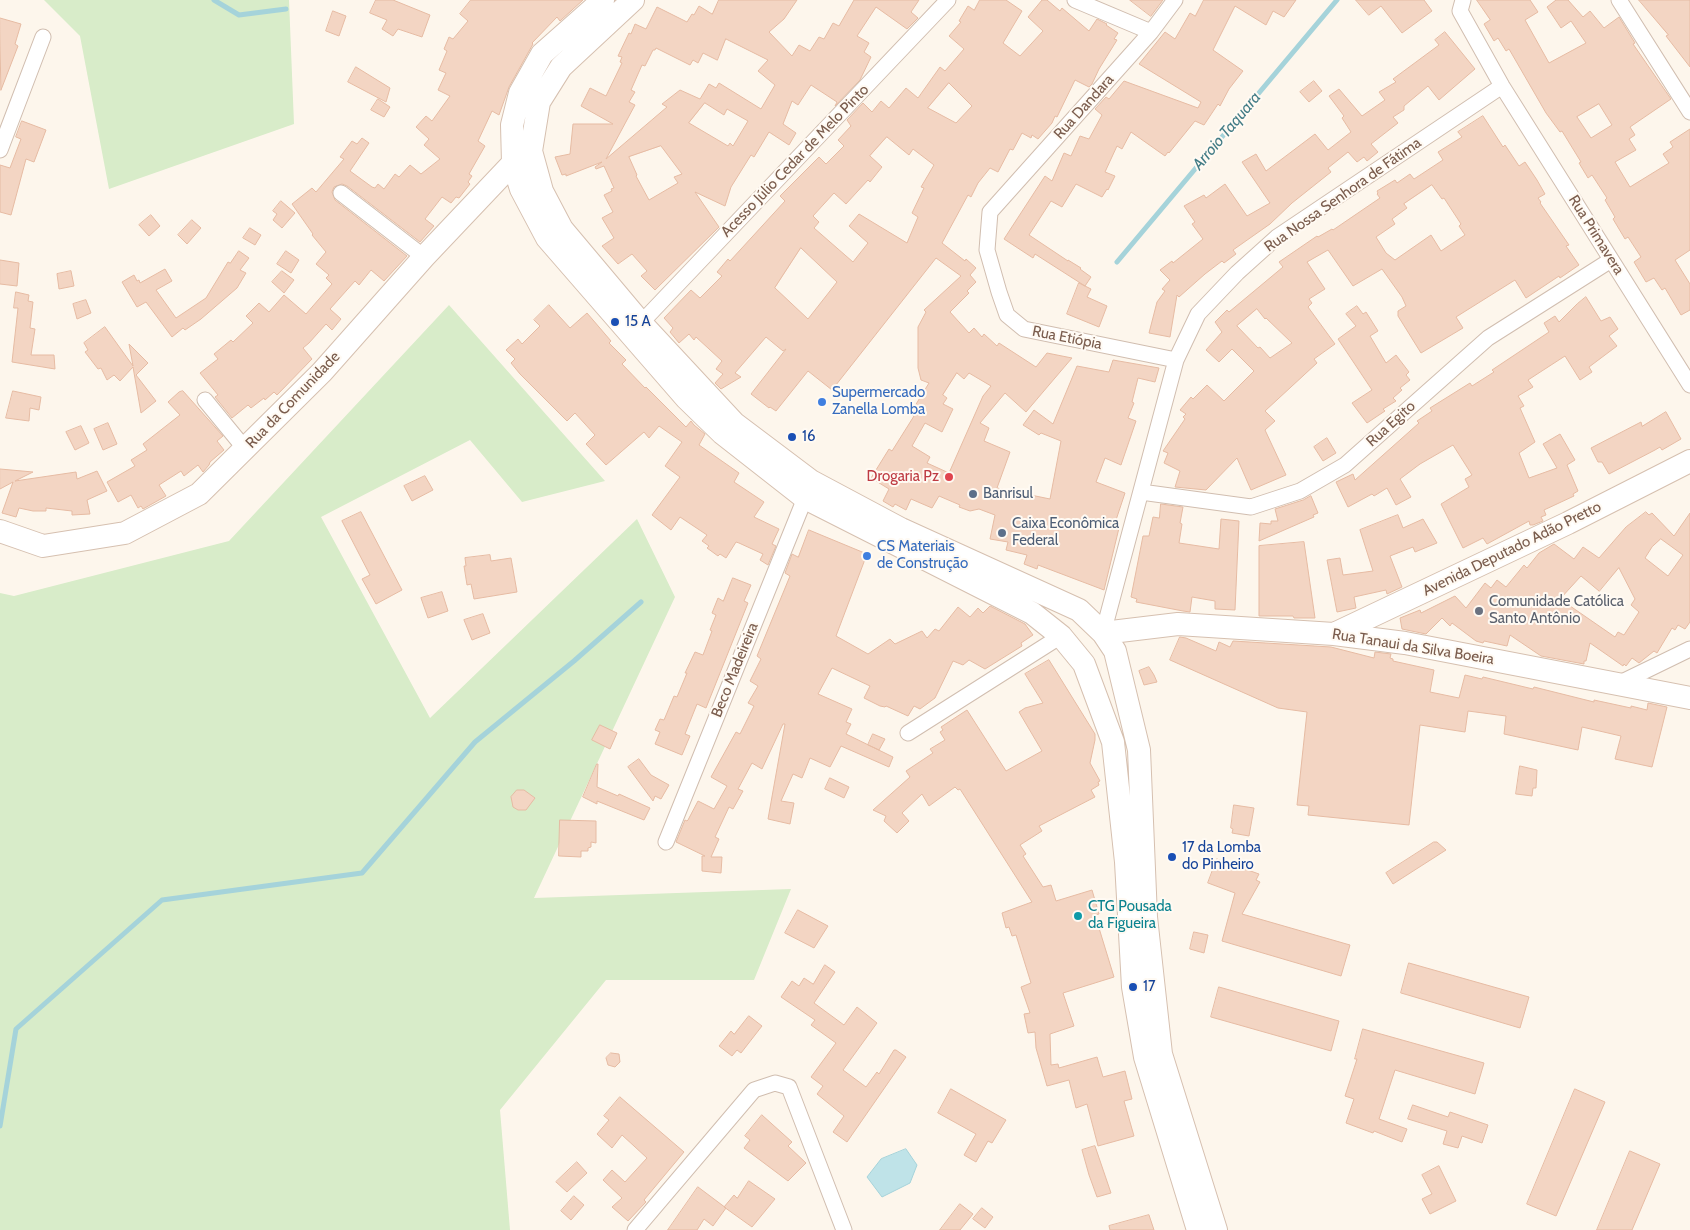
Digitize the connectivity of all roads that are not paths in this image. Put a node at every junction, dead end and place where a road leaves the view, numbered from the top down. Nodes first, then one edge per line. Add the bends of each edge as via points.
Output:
1 (603, 0) edge
2 (633, 0) edge
3 (948, 0) edge
4 (1075, 0) edge
5 (1175, 0) edge
6 (1463, 0) edge
7 (1619, 0) edge
8 (1151, 32) junction
9 (44, 37) dead end
10 (1502, 86) junction
11 (1690, 112) edge
12 (1, 146) edge
13 (522, 157) junction
14 (341, 193) dead end
15 (990, 212) joint
16 (424, 257) junction
17 (1611, 260) junction
18 (641, 323) junction
19 (1176, 360) junction
20 (1690, 385) edge
21 (205, 400) dead end
22 (246, 450) junction
23 (1690, 461) edge
24 (1141, 492) junction
25 (805, 498) junction
26 (0, 531) edge
27 (1079, 610) junction
28 (1334, 634) junction
29 (1060, 636) junction
30 (1109, 642) junction
31 (1690, 649) edge
32 (1084, 664) junction
33 (1618, 684) junction
34 (1690, 698) edge
35 (908, 733) dead end
36 (666, 842) dead end
37 (635, 1230) edge
38 (844, 1230) edge
39 (1198, 1230) edge
40 (1216, 1230) edge

1 - 13 main road via 542,54 520,93 512,125
2 - 13 main road via 561,67 539,102
3 - 18 street, Acesso Júlio Cedar de Melo Pinto
4 - 8 street
5 - 8 street, Rua Dandara
6 - 10 street, Rua Primavera via 1460,11
7 - 11 street
8 - 15 street, Rua Dandara
9 - 12 street
10 - 17 street, Rua Primavera
10 - 19 street, Rua Nossa Senhora de Fátima via 1277,237 1198,314
13 - 16 main road, Rua da Comunidade
13 - 18 main road via 562,229
13 - 25 main road via 521,189 547,238 686,398 722,433
14 - 16 street
15 - 19 street, Rua Etiópia via 987,250 999,292 1007,315 1024,329
16 - 22 main road, Rua da Comunidade via 322,372
17 - 20 street, Rua Primavera
17 - 24 street, Rua Egito via 1488,338 1345,465 1300,491 1251,506
18 - 27 main road via 734,423 811,481 901,529
19 - 24 street, Rua Nossa Senhora de Fátima
21 - 22 street
22 - 26 main road, Rua da Comunidade via 199,494 125,533 43,546
23 - 28 main road, Avenida Deputado Adão Pretto
24 - 30 street, Rua Nossa Senhora de Fátima
25 - 29 main road via 1032,613
25 - 36 street, Beco Madeireira
27 - 29 main road
27 - 30 main road
28 - 30 main road, Rua Tanaui da Silva Boeira via 1178,624
28 - 33 main road, Rua Tanaui da Silva Boeira via 1405,643
29 - 32 main road
29 - 35 street
30 - 32 main road, Rua Tanaui da Silva Boeira
30 - 40 main road via 1139,750 1146,917 1161,1054
31 - 33 street
32 - 39 main road via 1113,742 1126,862 1133,987 1145,1057
33 - 34 main road, Rua Tanaui da Silva Boeira
37 - 38 street via 754,1090 775,1083 789,1087

